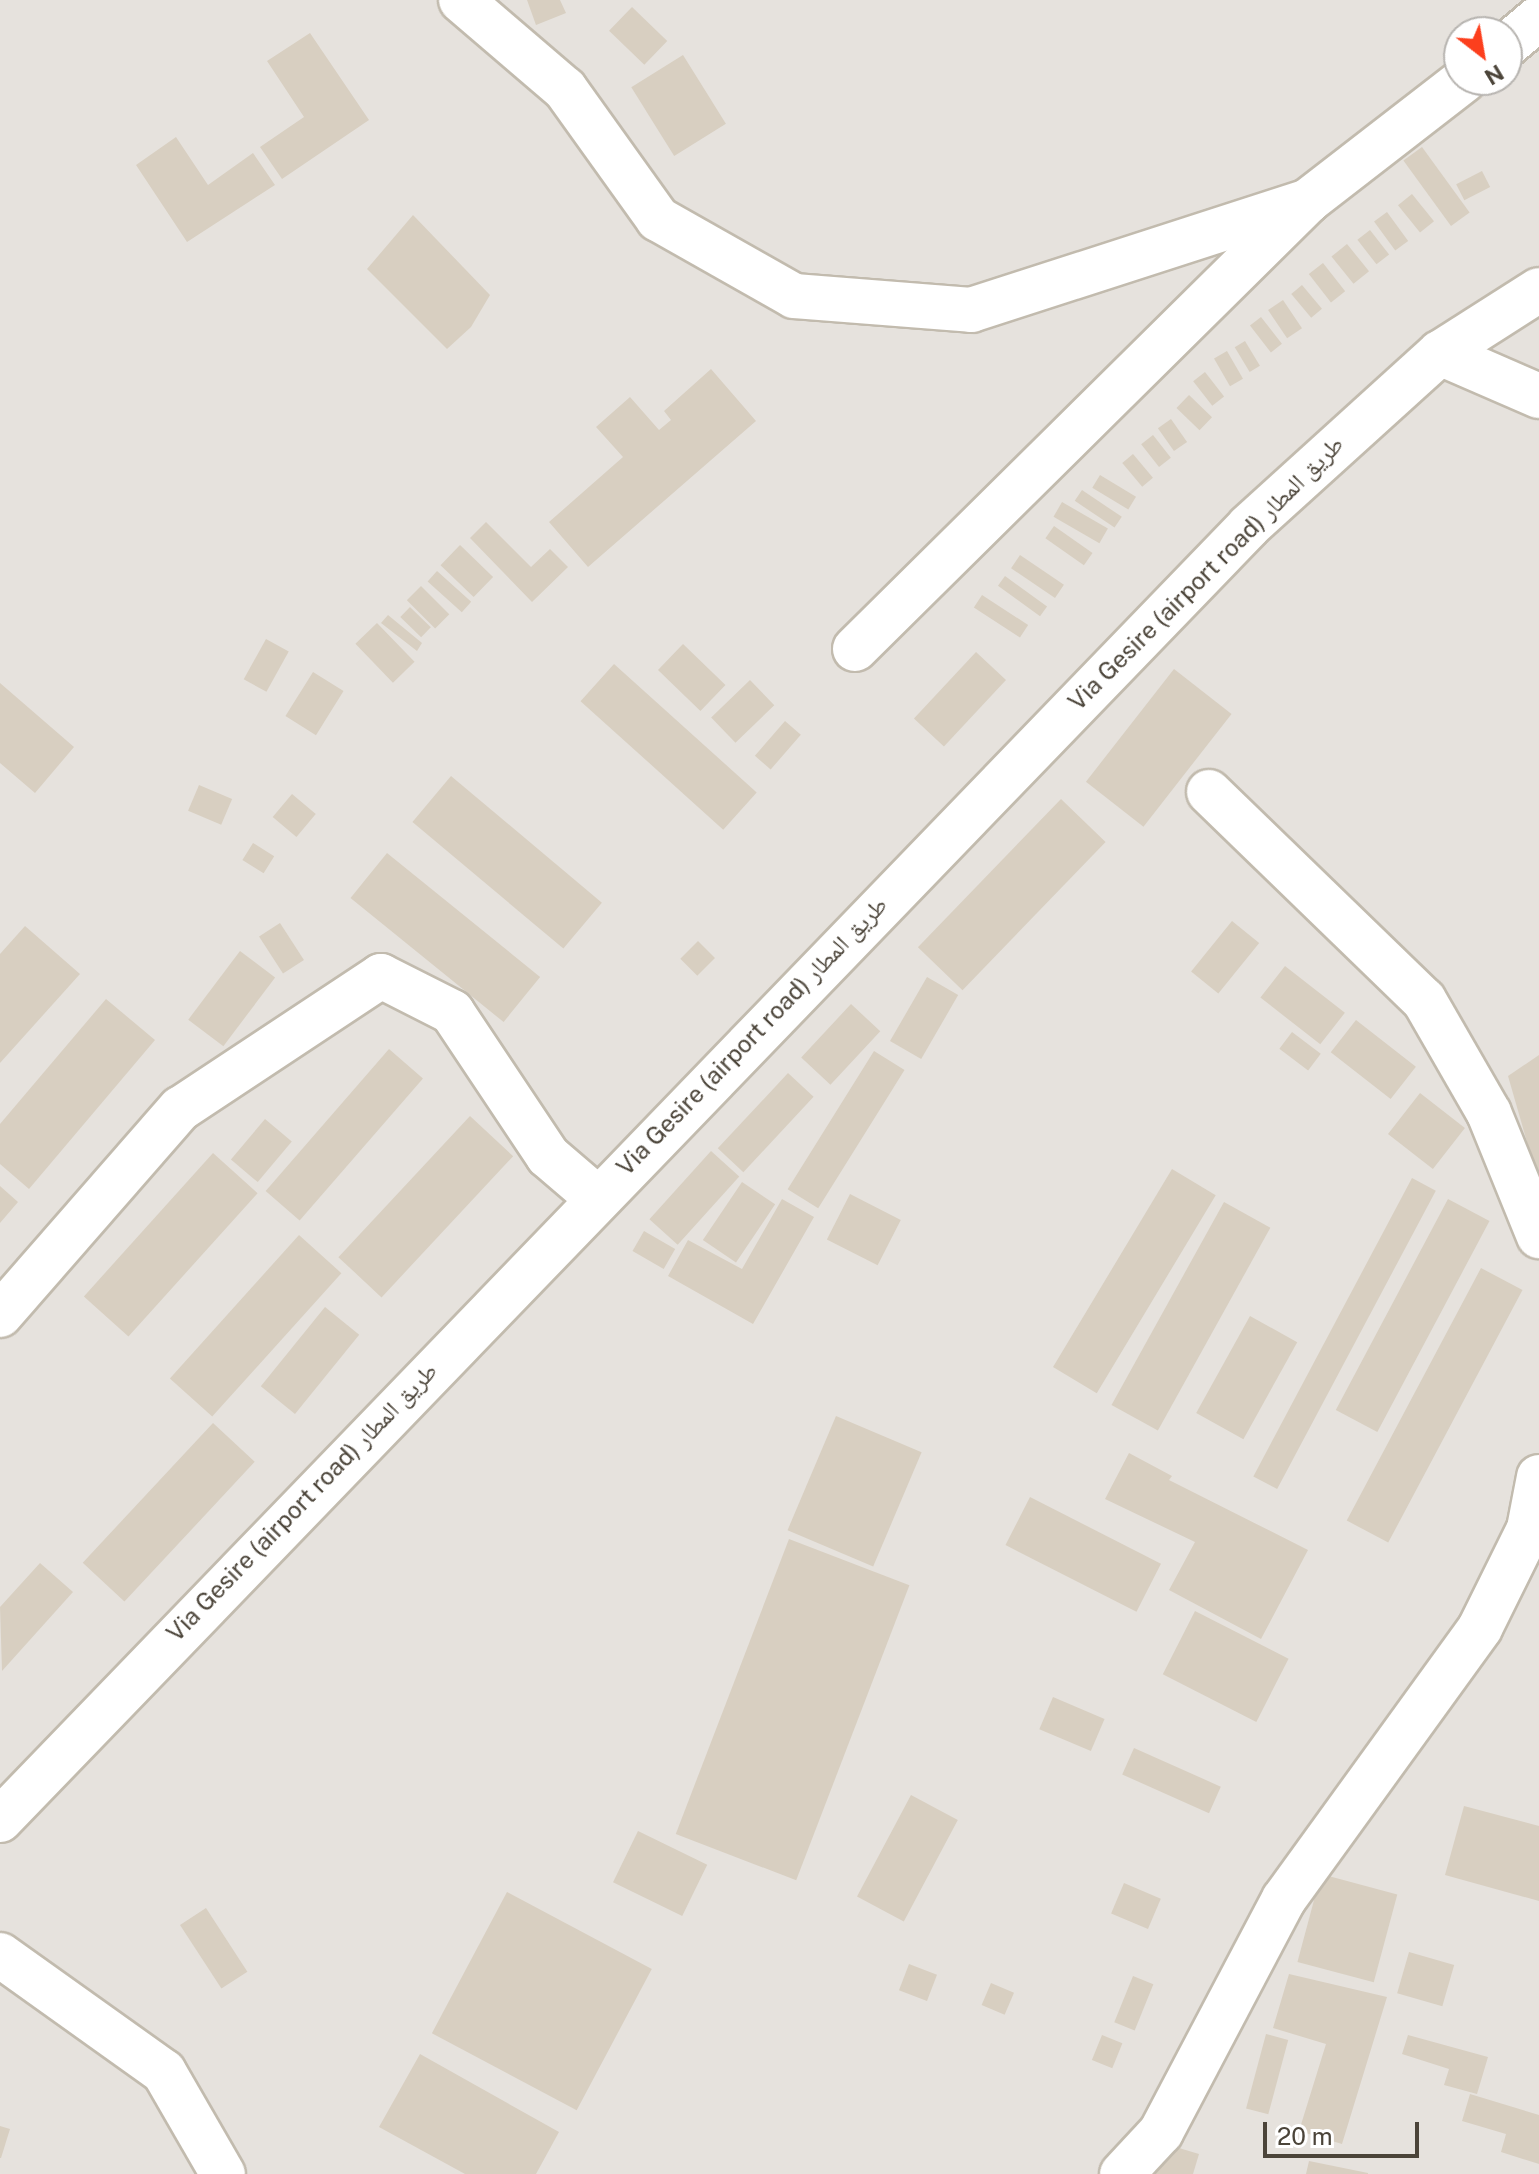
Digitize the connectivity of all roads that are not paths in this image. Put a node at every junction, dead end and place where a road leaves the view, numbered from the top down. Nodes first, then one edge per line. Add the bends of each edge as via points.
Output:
1 (461, 0) edge
2 (1539, 18) edge
3 (1523, 32) edge
4 (1443, 96) edge
5 (1308, 201) junction
6 (1539, 290) edge
7 (1440, 353) junction
8 (1539, 396) edge
9 (855, 649) dead end
10 (1209, 792) dead end
11 (596, 1197) junction
12 (1539, 1236) edge
13 (0, 1315) edge
14 (1539, 1477) edge
15 (0, 1820) edge
16 (0, 1955) edge
17 (223, 2174) edge
18 (1122, 2174) edge

1 - 5 street via 565,89 658,219 794,296 971,310
2 - 3 street
4 - 5 street
5 - 9 street
6 - 7 street, Via Gesire (airport road) طريق المطار
7 - 8 street
7 - 11 street, Via Gesire (airport road) طريق المطار via 1249,526
10 - 12 street via 1424,1000 1489,1113
11 - 13 street via 548,1156 452,1012 381,976 180,1109
11 - 15 street, Via Gesire (airport road) طريق المطار
14 - 18 street via 1529,1529 1480,1628 1284,1899 1161,2132
16 - 17 street via 164,2072

